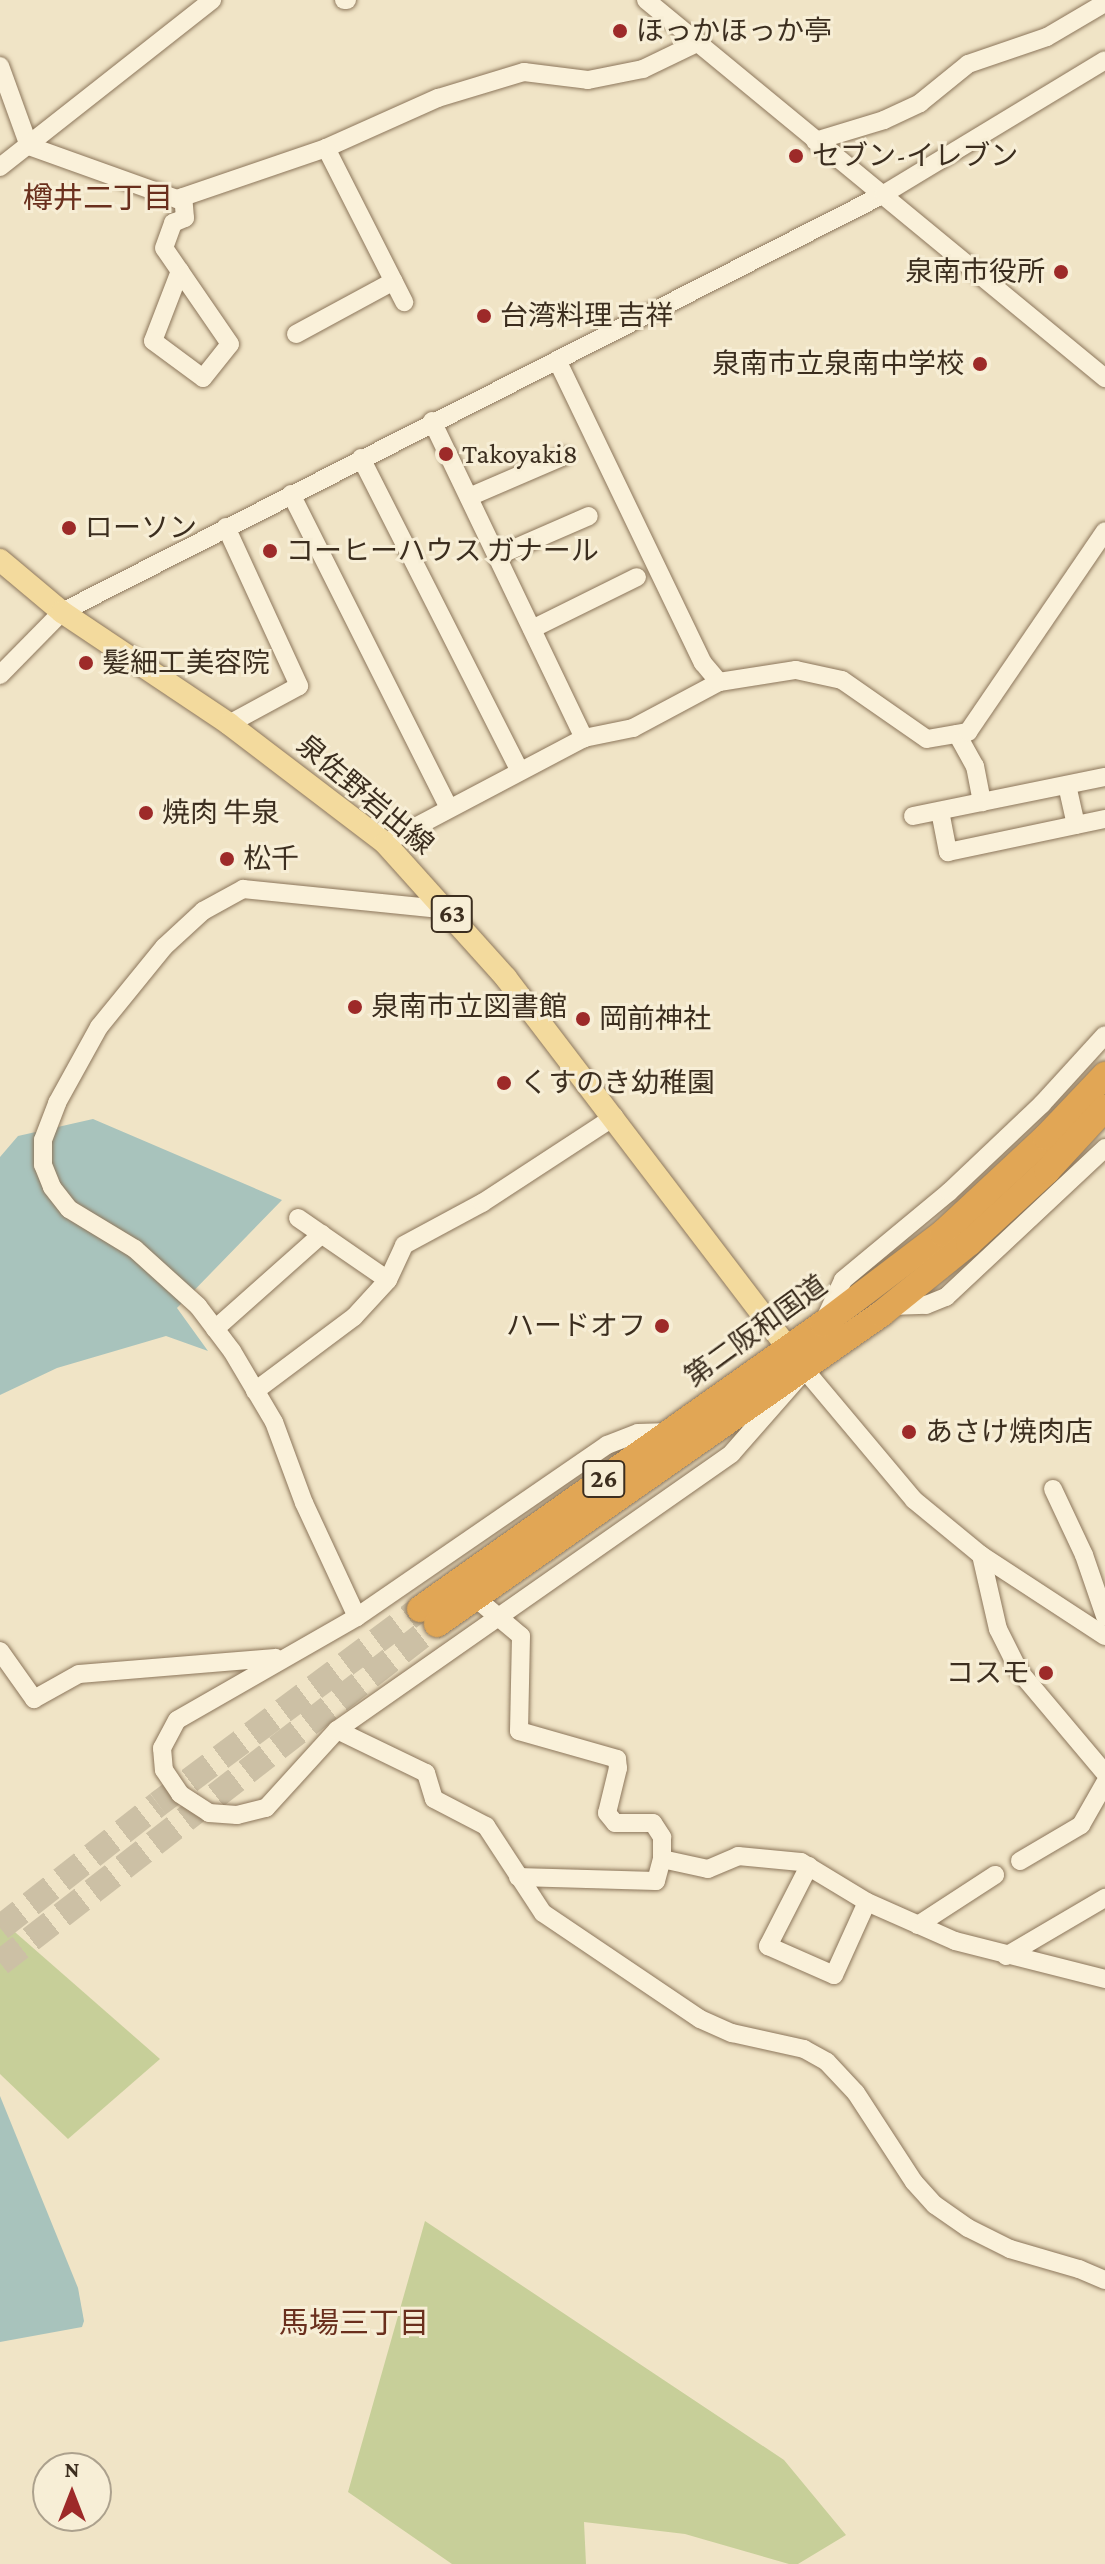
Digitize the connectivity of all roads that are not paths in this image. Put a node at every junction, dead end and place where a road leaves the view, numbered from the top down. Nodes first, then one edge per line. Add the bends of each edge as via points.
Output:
1 (212, 0) edge
2 (646, 0) edge
3 (1105, 3) edge
4 (699, 42) junction
5 (1105, 60) edge
6 (0, 66) edge
7 (815, 141) junction
8 (29, 146) junction
9 (326, 148) junction
10 (0, 167) edge
11 (884, 194) junction
12 (183, 197) junction
13 (180, 271) junction
14 (394, 281) junction
15 (404, 302) dead end
16 (296, 334) dead end
17 (557, 360) junction
18 (1105, 378) edge
19 (432, 421) junction
20 (564, 456) dead end
21 (361, 458) junction
22 (291, 494) junction
23 (469, 497) junction
24 (589, 516) dead end
25 (226, 527) junction
26 (1105, 531) edge
27 (497, 556) junction
28 (0, 560) edge
29 (637, 577) dead end
30 (62, 612) junction
31 (532, 629) junction
32 (0, 675) edge
33 (719, 682) junction
34 (229, 724) junction
35 (957, 734) junction
36 (584, 738) junction
37 (519, 770) junction
38 (1105, 777) edge
39 (1067, 785) junction
40 (982, 802) junction
41 (449, 808) junction
42 (940, 811) junction
43 (913, 816) dead end
44 (1105, 819) edge
45 (1076, 825) junction
46 (385, 843) junction
47 (448, 910) junction
48 (1105, 1035) edge
49 (1105, 1075) edge
50 (1105, 1108) edge
51 (614, 1117) junction
52 (1105, 1148) edge
53 (298, 1218) dead end
54 (322, 1234) junction
55 (388, 1280) junction
56 (890, 1306) junction
57 (823, 1324) junction
58 (215, 1329) junction
59 (787, 1349) junction
60 (805, 1370) junction
61 (255, 1391) junction
62 (670, 1432) junction
63 (1053, 1489) dead end
64 (981, 1555) junction
65 (492, 1610) junction
66 (1105, 1616) edge
67 (357, 1617) junction
68 (1105, 1636) edge
69 (0, 1651) edge
70 (286, 1657) junction
71 (337, 1730) junction
72 (1105, 1773) edge
73 (1105, 1783) edge
74 (662, 1859) junction
75 (1020, 1861) dead end
76 (809, 1866) junction
77 (995, 1875) dead end
78 (518, 1877) junction
79 (1105, 1898) edge
80 (867, 1902) junction
81 (918, 1925) junction
82 (1006, 1956) junction
83 (1105, 1979) edge
84 (1105, 2280) edge

1 - 8 street
2 - 4 street
3 - 7 street via 1047,37 968,64 920,103
4 - 7 street
4 - 9 street via 643,69 588,80 524,72 438,98
5 - 11 street
6 - 8 street
7 - 11 street
8 - 10 street
8 - 12 street
9 - 12 street
9 - 14 street
11 - 17 street
11 - 18 street
12 - 13 street via 185,218 173,223 164,248
13 - 13 street via 153,341 203,378 230,344
14 - 15 street
14 - 16 street
17 - 19 street
17 - 33 street via 703,663
19 - 21 street
19 - 23 street
20 - 23 street
21 - 22 street
21 - 37 street
22 - 25 street
22 - 41 street
23 - 27 street
24 - 27 street
25 - 30 street
25 - 34 street via 299,686
26 - 35 street via 968,732
27 - 31 street
28 - 30 main road, 泉佐野岩出線 / 63
29 - 31 street
30 - 32 street
30 - 34 main road, 泉佐野岩出線 / 63
31 - 36 street
33 - 35 street via 796,670 842,680 927,739
33 - 36 street via 633,728
34 - 46 main road, 泉佐野岩出線 / 63
35 - 40 street via 975,766
36 - 37 street
37 - 41 street
38 - 39 street
39 - 40 street
39 - 45 street
40 - 42 street
41 - 46 street
42 - 43 street
42 - 45 street via 948,852
44 - 45 street
46 - 47 main road, 泉佐野岩出線 / 63
47 - 51 main road, 泉佐野岩出線 / 63
47 - 58 street via 243,889 203,911 164,947 99,1027 57,1103 43,1140 43,1165 69,1209 135,1249 198,1306
48 - 57 street via 949,1192 843,1280
49 - 57 highway, 第二阪和国道 / 26 via 943,1233
50 - 56 highway, 第二阪和国道 / 26 via 969,1243
51 - 55 street via 482,1203 404,1245
51 - 59 main road, 泉佐野岩出線 / 63
52 - 56 street via 946,1297 926,1305
53 - 54 street
54 - 55 street
54 - 58 street
55 - 61 street via 354,1317
56 - 60 highway, 第二阪和国道 / 26
57 - 59 highway, 第二阪和国道 / 26
58 - 61 street
59 - 60 main road, 泉佐野岩出線 / 63
59 - 62 highway, 第二阪和国道 / 26
60 - 62 highway, 第二阪和国道 / 26 via 428,1616
60 - 64 street via 894,1481
60 - 65 street via 732,1453
61 - 67 street via 274,1422 304,1503
62 - 67 street via 638,1433 607,1445 454,1560
63 - 66 street
64 - 68 street
64 - 72 street via 998,1629 1019,1671
65 - 71 street
65 - 74 street via 521,1636 519,1731 617,1759 607,1813 615,1823 653,1823 662,1837
67 - 70 street
69 - 70 street via 34,1699 79,1674
70 - 71 street via 177,1720 162,1748 164,1770 180,1794 209,1813 237,1815 266,1808
71 - 78 street via 426,1773 434,1799 486,1826
73 - 75 street via 1081,1825
74 - 76 street via 708,1869 738,1856 769,1856
74 - 78 street via 656,1881
76 - 80 street
76 - 80 street via 768,1946 834,1975
77 - 81 street
78 - 84 street via 543,1913 700,2019 732,2033 804,2049 827,2062 856,2093 914,2182 968,2228 1010,2249
79 - 82 street
80 - 81 street
81 - 82 street
82 - 83 street

